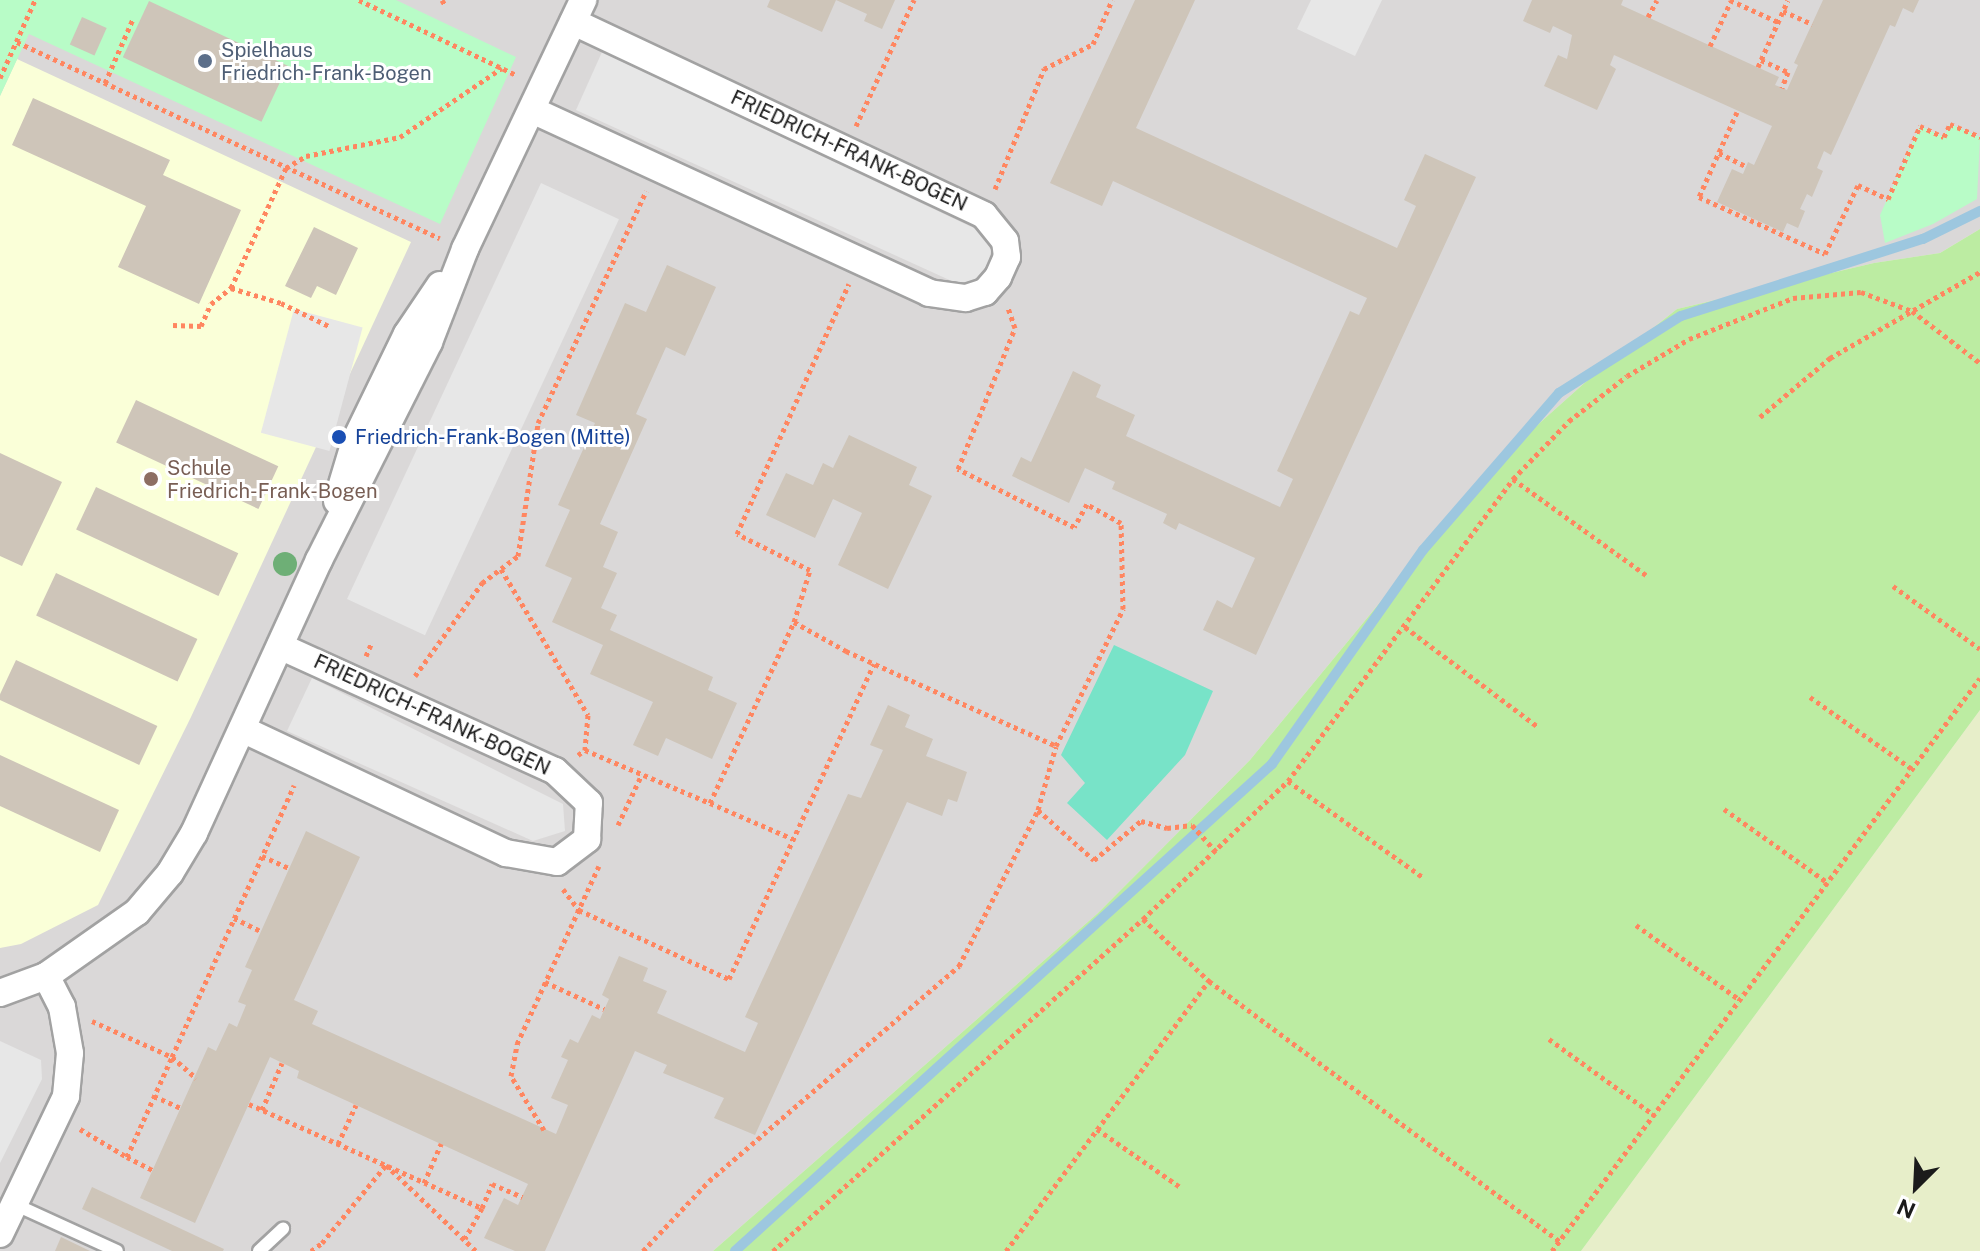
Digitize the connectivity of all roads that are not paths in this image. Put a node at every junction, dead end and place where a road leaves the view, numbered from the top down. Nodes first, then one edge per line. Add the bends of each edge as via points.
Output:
1 (578, 11) edge
2 (537, 98) junction
3 (280, 646) junction
4 (242, 729) junction
5 (46, 976) junction
6 (0, 993) edge
7 (5, 1217) edge
8 (283, 1229) dead end
9 (117, 1251) edge
10 (259, 1251) edge

1 - 2 street, FRIEDRICH-FRANK-BOGEN
1 - 2 street, FRIEDRICH-FRANK-BOGEN via 984,215 1005,241 1007,257 998,277 985,292 948,298 929,293 657,168
2 - 3 street, FRIEDRICH-FRANK-BOGEN via 465,249 429,342
3 - 4 street, FRIEDRICH-FRANK-BOGEN
3 - 4 street, FRIEDRICH-FRANK-BOGEN via 555,771 589,803 587,839 557,862 506,853
4 - 5 street, FRIEDRICH-FRANK-BOGEN via 170,873 137,912
5 - 6 street, FRIEDRICH-FRANK-BOGEN
5 - 7 street via 62,1007 70,1072 66,1096
7 - 9 lane
8 - 10 lane

